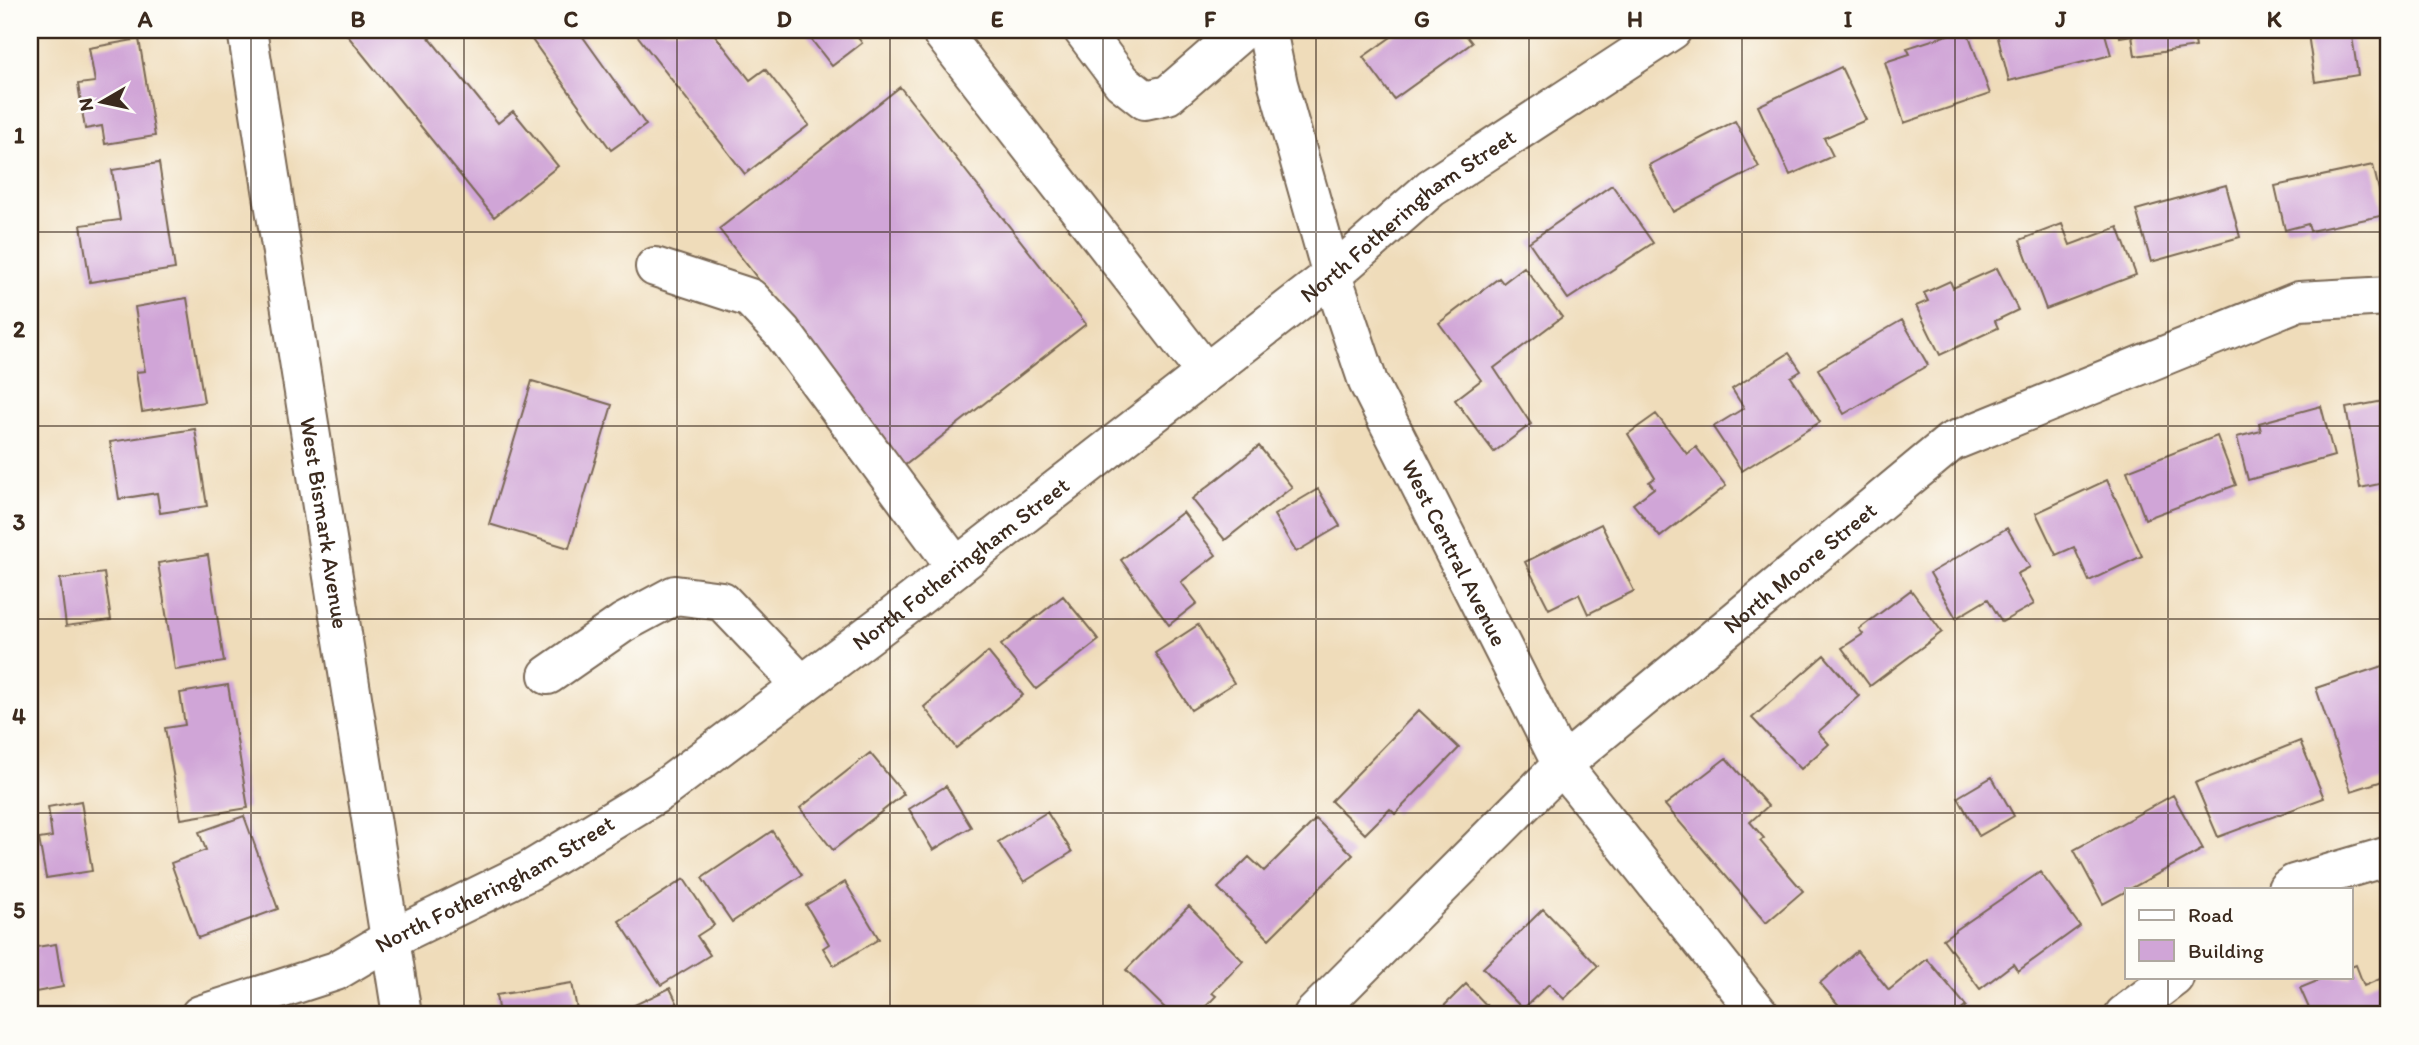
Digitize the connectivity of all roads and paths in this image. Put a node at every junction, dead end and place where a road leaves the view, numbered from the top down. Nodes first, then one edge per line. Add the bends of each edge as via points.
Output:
1 (247, 30) edge
2 (940, 30) edge
3 (1083, 30) edge
4 (1243, 30) edge
5 (1267, 30) edge
6 (1672, 30) edge
7 (655, 267) dead end
8 (1332, 275) junction
9 (2389, 296) edge
10 (1205, 372) junction
11 (956, 567) junction
12 (548, 675) dead end
13 (802, 685) junction
14 (1562, 765) junction
15 (2389, 856) edge
16 (2288, 888) edge
17 (388, 940) junction
18 (2173, 978) edge
19 (200, 1015) edge
20 (402, 1015) edge
21 (1312, 1015) edge
22 (1760, 1015) edge
23 (2124, 1015) edge

1 - 17 street, West Bismark Avenue
2 - 10 street
3 - 4 street via 1122,82 1145,100 1168,95
5 - 8 street, West Central Avenue
6 - 8 street, North Fotheringham Street via 1431,188
7 - 11 street via 750,298 782,332
8 - 10 street, North Fotheringham Street
8 - 14 street, West Central Avenue via 1368,382
9 - 14 street, North Moore Street via 2299,300 1951,442
10 - 11 street, North Fotheringham Street
11 - 13 street, North Fotheringham Street
12 - 13 street via 623,623 675,595 722,601
13 - 17 street, North Fotheringham Street via 661,791 529,871
14 - 21 street, North Moore Street
14 - 22 street, West Central Avenue
15 - 16 street
17 - 19 street, North Fotheringham Street via 336,971
17 - 20 street, West Bismark Avenue
18 - 23 street

